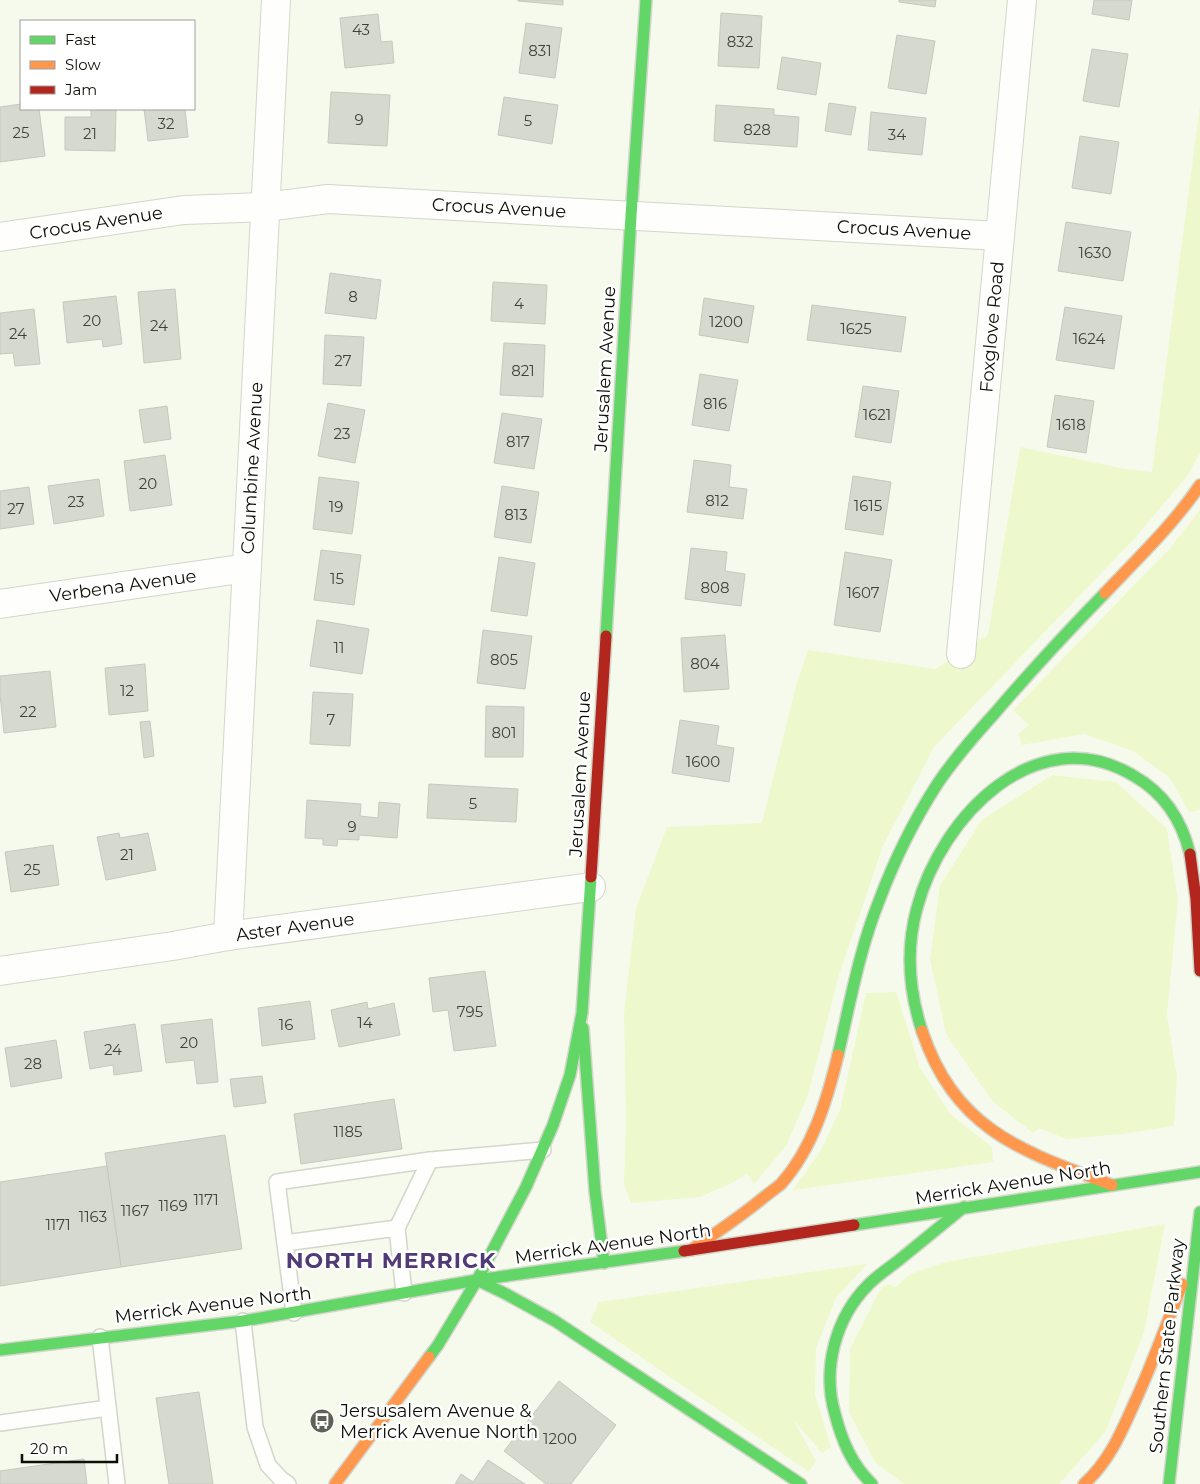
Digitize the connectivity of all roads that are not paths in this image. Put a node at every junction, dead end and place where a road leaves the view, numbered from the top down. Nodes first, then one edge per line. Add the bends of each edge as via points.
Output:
1 (276, 0) edge
2 (646, 0) edge
3 (1022, 0) edge
4 (266, 207) junction
5 (631, 216) junction
6 (1000, 236) junction
7 (0, 237) edge
8 (1200, 485) edge
9 (246, 568) junction
10 (0, 604) edge
11 (961, 654) dead end
12 (591, 887) junction
13 (228, 936) junction
14 (0, 971) edge
15 (1200, 971) edge
16 (582, 1013) junction
17 (543, 1150) junction
18 (430, 1160) junction
19 (1200, 1172) edge
20 (1112, 1185) junction
21 (964, 1207) junction
22 (1200, 1212) edge
23 (396, 1228) junction
24 (285, 1244) junction
25 (1196, 1248) junction
26 (691, 1250) junction
27 (604, 1263) junction
28 (477, 1280) junction
29 (404, 1293) junction
30 (294, 1313) junction
31 (243, 1321) junction
32 (100, 1337) junction
33 (0, 1350) edge
34 (108, 1408) junction
35 (0, 1423) edge
36 (117, 1484) edge
37 (288, 1484) edge
38 (335, 1484) edge
39 (802, 1484) edge
40 (872, 1484) edge
41 (1084, 1484) edge
42 (1170, 1484) edge

1 - 4 street, Columbine Avenue
2 - 5 main road, Jerusalem Avenue
3 - 6 street, Foxglove Road
4 - 5 street, Crocus Avenue via 328,199
4 - 7 street, Crocus Avenue via 184,210
4 - 9 street, Columbine Avenue
5 - 6 street, Crocus Avenue
5 - 12 main road, Jerusalem Avenue
6 - 11 street, Foxglove Road
8 - 26 main road via 1170,525 976,734 924,805 904,842 870,922 824,1106 806,1146 782,1182 749,1210
9 - 10 street, Verbena Avenue
9 - 13 street, Columbine Avenue
12 - 13 street, Aster Avenue
12 - 16 main road, Jerusalem Avenue
13 - 14 street, Aster Avenue
15 - 20 main road via 1193,870 1181,827 1159,795 1128,771 1111,764 1075,758 1056,759 1036,764 991,789 950,835 921,893 910,960 913,993 922,1033 942,1078 976,1118 997,1134 1047,1160
16 - 17 main road, Jerusalem Avenue via 570,1075
16 - 27 main road via 595,1191
17 - 18 lane
17 - 28 main road, Jerusalem Avenue
18 - 23 lane
18 - 24 lane via 278,1182
19 - 20 main road, Merrick Avenue North
20 - 21 main road, Merrick Avenue North
21 - 26 main road, Merrick Avenue North
21 - 40 main road via 869,1284 836,1334 829,1376 830,1400 842,1440 853,1462
22 - 25 main road, Southern State Parkway
23 - 24 lane
23 - 29 lane
24 - 30 lane
25 - 41 main road via 1127,1420 1105,1460
25 - 42 main road, Southern State Parkway
26 - 27 main road, Merrick Avenue North
27 - 28 main road, Merrick Avenue North
28 - 29 main road, Merrick Avenue North
28 - 38 main road, Jerusalem Avenue via 438,1345
28 - 39 main road via 555,1321
29 - 30 main road, Merrick Avenue North
30 - 31 main road, Merrick Avenue North
31 - 32 main road, Merrick Avenue North
31 - 37 lane via 255,1427 268,1465
32 - 33 main road, Merrick Avenue North
32 - 34 lane
34 - 35 lane
34 - 36 lane

